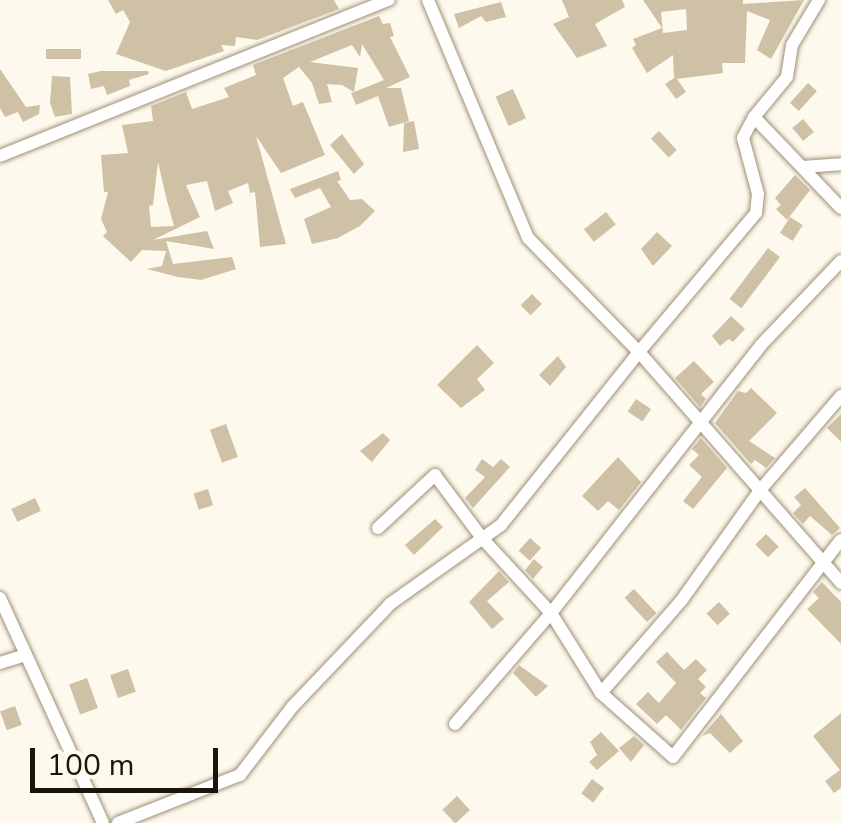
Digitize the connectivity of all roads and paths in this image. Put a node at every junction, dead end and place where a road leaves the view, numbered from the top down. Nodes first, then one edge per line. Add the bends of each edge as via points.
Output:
1 (389, 0) edge
2 (428, 0) edge
3 (819, 0) edge
4 (754, 117) junction
5 (0, 156) edge
6 (841, 164) edge
7 (802, 168) junction
8 (841, 208) edge
9 (841, 261) edge
10 (639, 352) junction
11 (841, 396) edge
12 (703, 422) junction
13 (761, 489) junction
14 (378, 528) dead end
15 (482, 538) junction
16 (841, 540) edge
17 (822, 560) junction
18 (841, 582) edge
19 (0, 598) edge
20 (550, 613) junction
21 (26, 655) junction
22 (0, 663) edge
23 (601, 693) junction
24 (455, 724) dead end
25 (102, 823) edge
26 (118, 823) edge

1 - 5 street
2 - 10 street via 528,238
3 - 4 street via 792,45 787,76
4 - 7 street
4 - 10 street via 744,138 756,213
6 - 7 street
7 - 8 street
9 - 12 street via 760,345
10 - 12 street
10 - 15 street via 501,524
11 - 13 street
12 - 13 street
12 - 20 street
13 - 17 street
13 - 23 street via 680,601
14 - 15 street via 435,475
15 - 20 street
15 - 26 street via 390,604 293,706 240,776
16 - 17 street
17 - 18 street
17 - 23 street via 673,757
19 - 21 street
20 - 23 street
20 - 24 street
21 - 22 street
21 - 25 street

